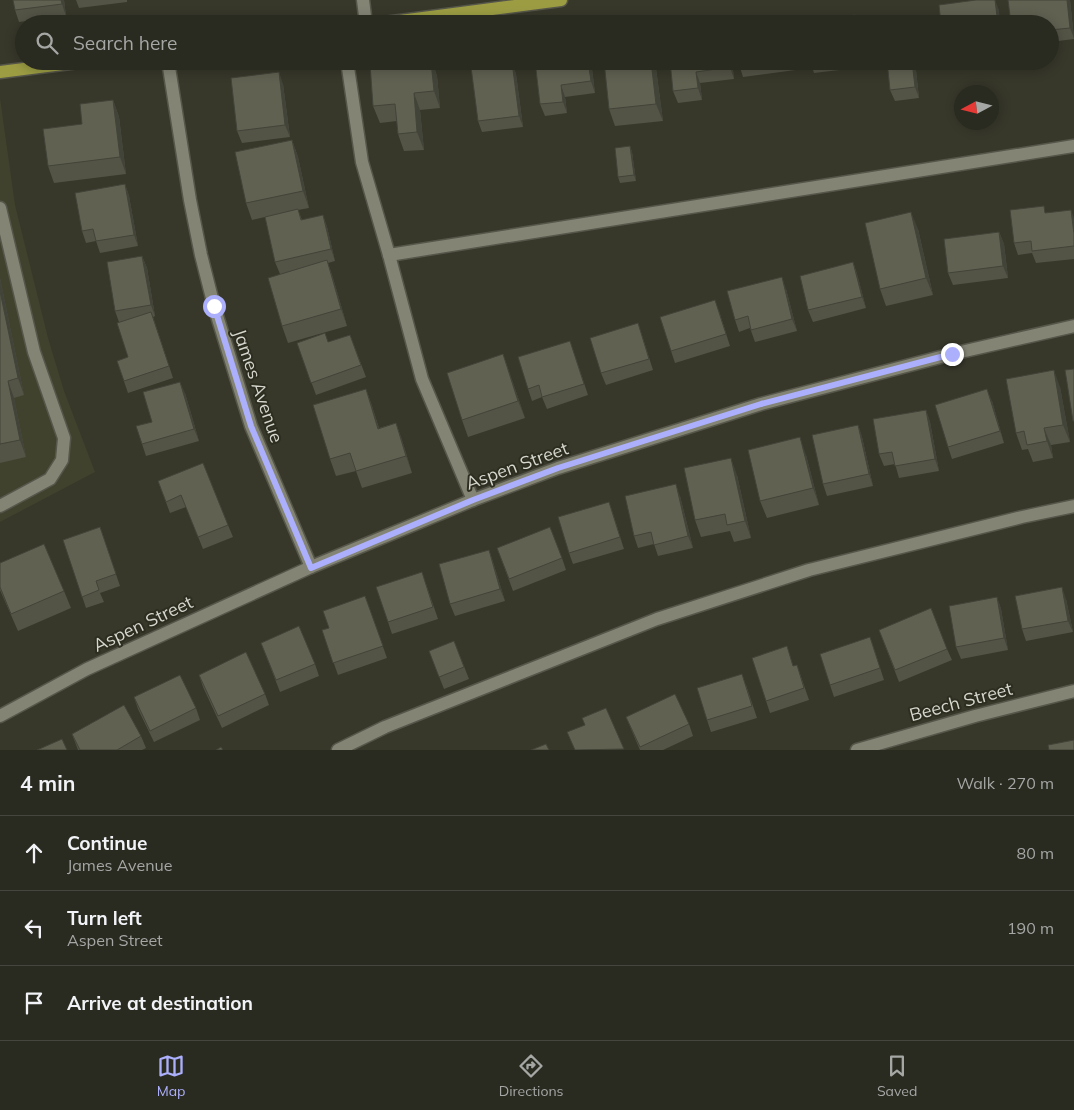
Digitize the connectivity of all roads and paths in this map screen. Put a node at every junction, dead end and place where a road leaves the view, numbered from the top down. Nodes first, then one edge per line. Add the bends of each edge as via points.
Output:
1 (363, 0) edge
2 (561, 0) edge
3 (365, 15) edge
4 (446, 15) edge
5 (16, 70) edge
6 (169, 70) edge
7 (348, 70) edge
8 (0, 72) edge
9 (1074, 146) edge
10 (0, 208) edge
11 (389, 255) junction
12 (1074, 326) edge
13 (473, 500) junction
14 (0, 506) edge
15 (1074, 506) edge
16 (311, 568) junction
17 (1074, 691) edge
18 (0, 716) edge
19 (338, 750) edge
20 (857, 750) edge

1 - 3 street
2 - 4 main road
5 - 8 main road
6 - 16 street, James Avenue via 190,200 214,306 251,426
7 - 11 street via 362,162
9 - 11 street
10 - 14 street via 34,352 64,438 62,460 50,479
11 - 13 street via 422,379
12 - 13 street, Aspen Street via 761,404 558,468
13 - 16 street, Aspen Street
15 - 19 street via 809,570 657,619 385,727
16 - 18 street, Aspen Street via 96,665
17 - 20 street, Beech Street

